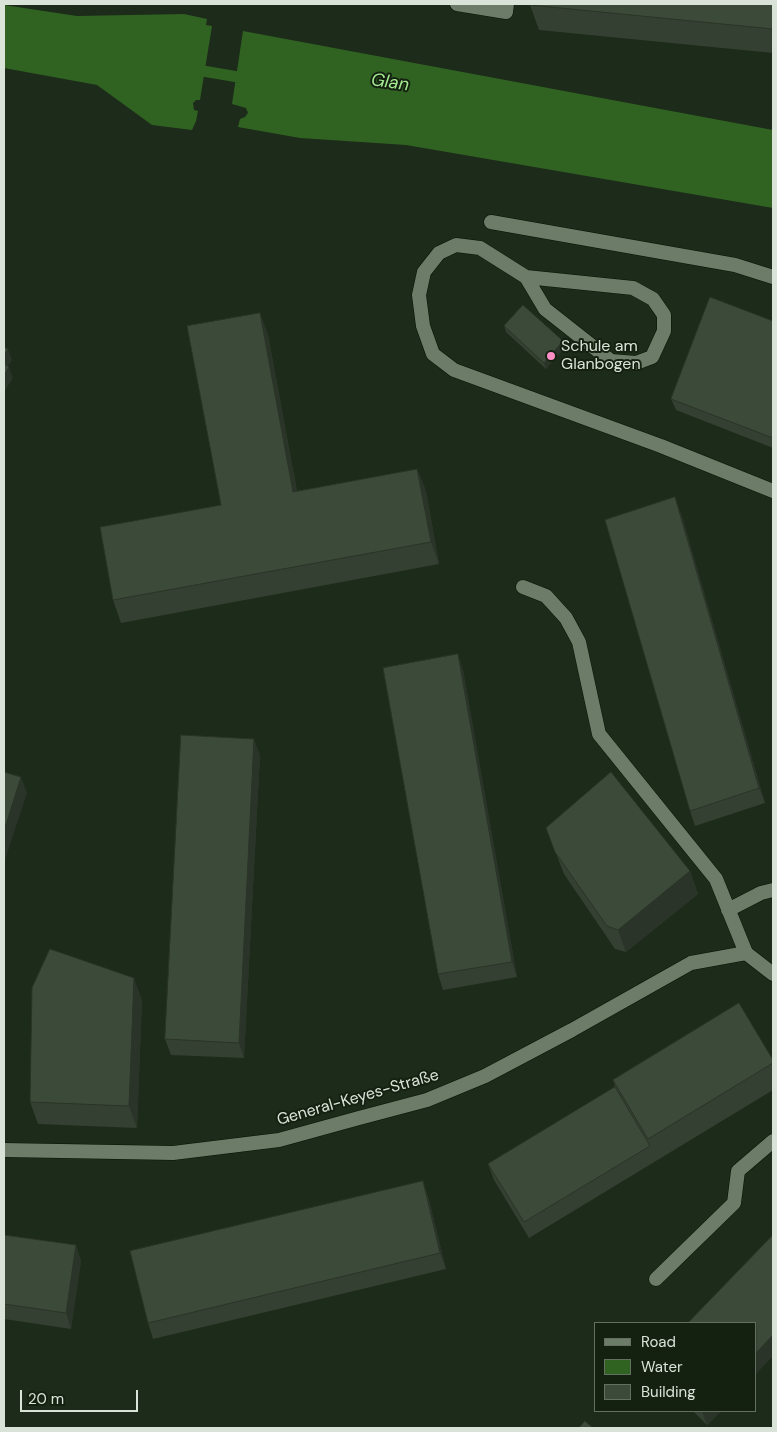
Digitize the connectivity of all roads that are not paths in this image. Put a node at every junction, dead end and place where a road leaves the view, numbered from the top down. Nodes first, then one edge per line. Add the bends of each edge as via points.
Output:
1 (457, 4) edge
2 (507, 4) edge
3 (491, 222) dead end
4 (526, 277) junction
5 (773, 277) edge
6 (773, 491) edge
7 (523, 587) dead end
8 (773, 890) edge
9 (728, 910) junction
10 (746, 953) junction
11 (773, 974) edge
12 (773, 1141) edge
13 (4, 1150) edge
14 (656, 1279) dead end

1 - 2 street via 506,12
3 - 5 street via 735,265
4 - 4 street via 632,288 653,299 664,315 664,331 652,357 636,363 611,361 545,309
4 - 6 street via 480,248 456,245 439,253 424,272 419,295 423,326 433,354 454,370
7 - 9 street via 546,596 566,618 579,642 599,734 716,879
8 - 9 street
9 - 10 street
10 - 11 street
10 - 13 street, General-Keyes-Straße via 690,963 485,1076 427,1100 279,1140 173,1153
12 - 14 street via 738,1171 734,1203

